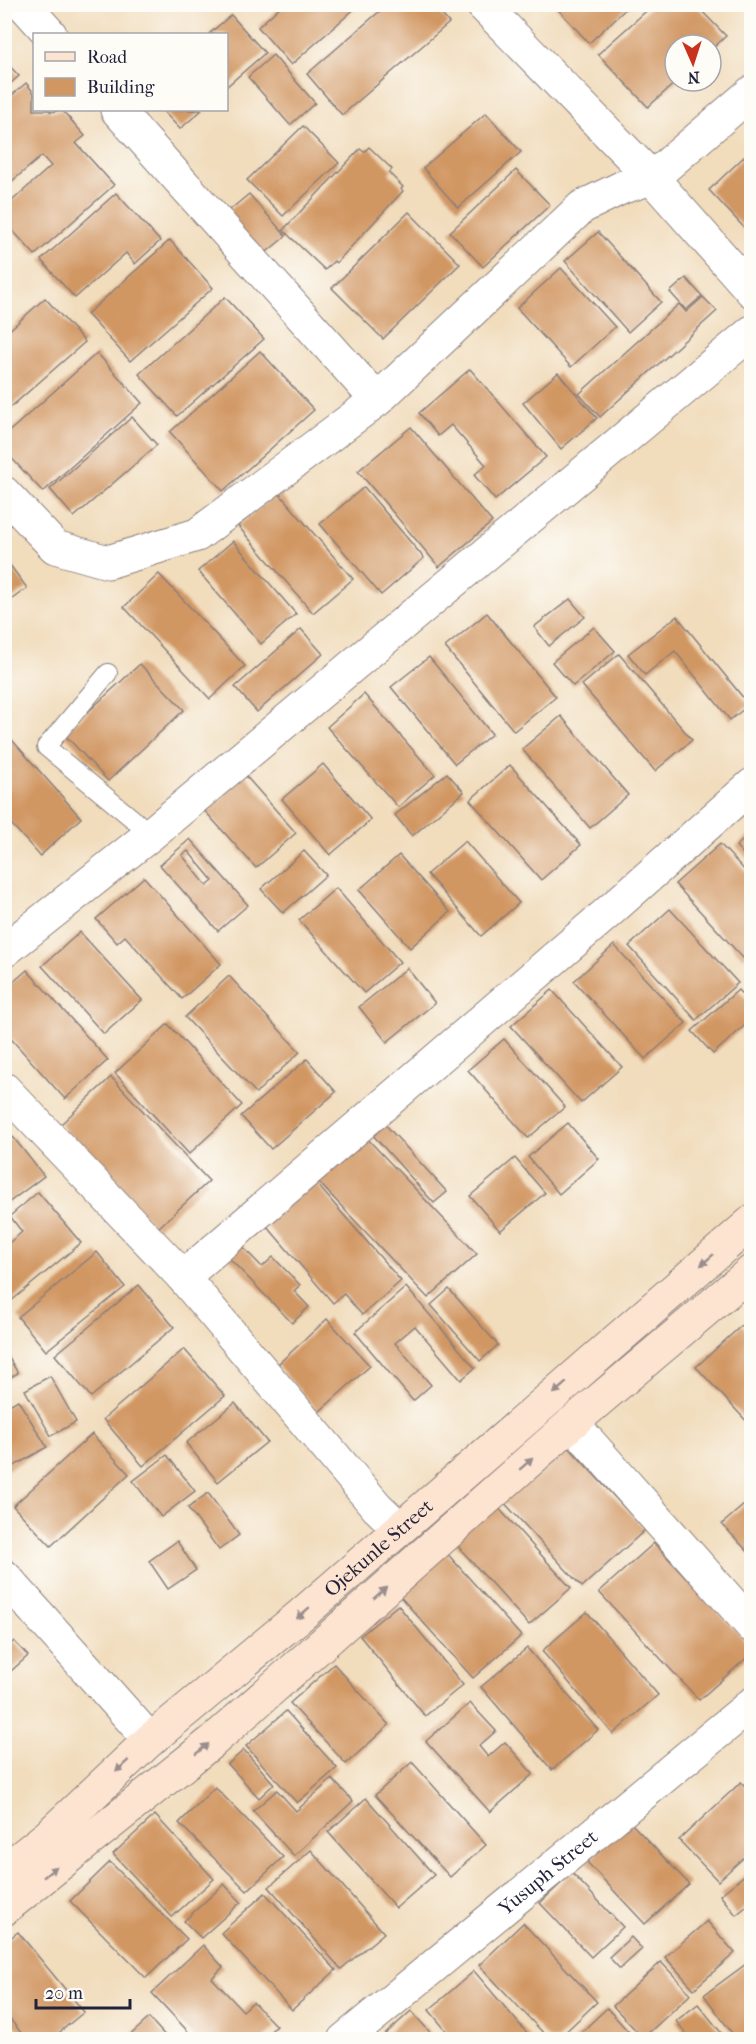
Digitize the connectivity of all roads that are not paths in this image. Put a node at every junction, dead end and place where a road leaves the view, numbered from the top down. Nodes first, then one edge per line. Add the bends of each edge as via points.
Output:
1 (23, 4) edge
2 (482, 4) edge
3 (49, 33) edge
4 (752, 92) edge
5 (118, 111) edge
6 (652, 178) junction
7 (752, 291) edge
8 (752, 332) edge
9 (377, 400) junction
10 (7, 500) edge
11 (108, 673) dead end
12 (752, 785) edge
13 (151, 834) junction
14 (4, 951) edge
15 (4, 1089) edge
16 (752, 1222) edge
17 (752, 1271) edge
18 (183, 1277) junction
19 (572, 1423) junction
20 (399, 1528) junction
21 (4, 1576) edge
22 (752, 1626) edge
23 (752, 1704) edge
24 (150, 1740) junction
25 (4, 1871) edge
26 (4, 1909) edge
27 (344, 2040) edge

1 - 3 street
2 - 6 street
4 - 6 street
5 - 9 street
6 - 7 street
6 - 9 street via 582,207
8 - 13 street
9 - 10 street via 197,535 108,562 55,547
11 - 13 lane via 46,747
12 - 18 street
13 - 14 street
15 - 18 street
16 -> 20 street, Ojekunle Street
17 - 19 street, Ojekunle Street
18 - 20 street
19 - 22 street
26 -> 19 street, Ojekunle Street via 213,1741
20 -> 24 street, Ojekunle Street
21 - 24 street
23 - 27 street, Yusuph Street
24 -> 25 street, Ojekunle Street via 48,1836

